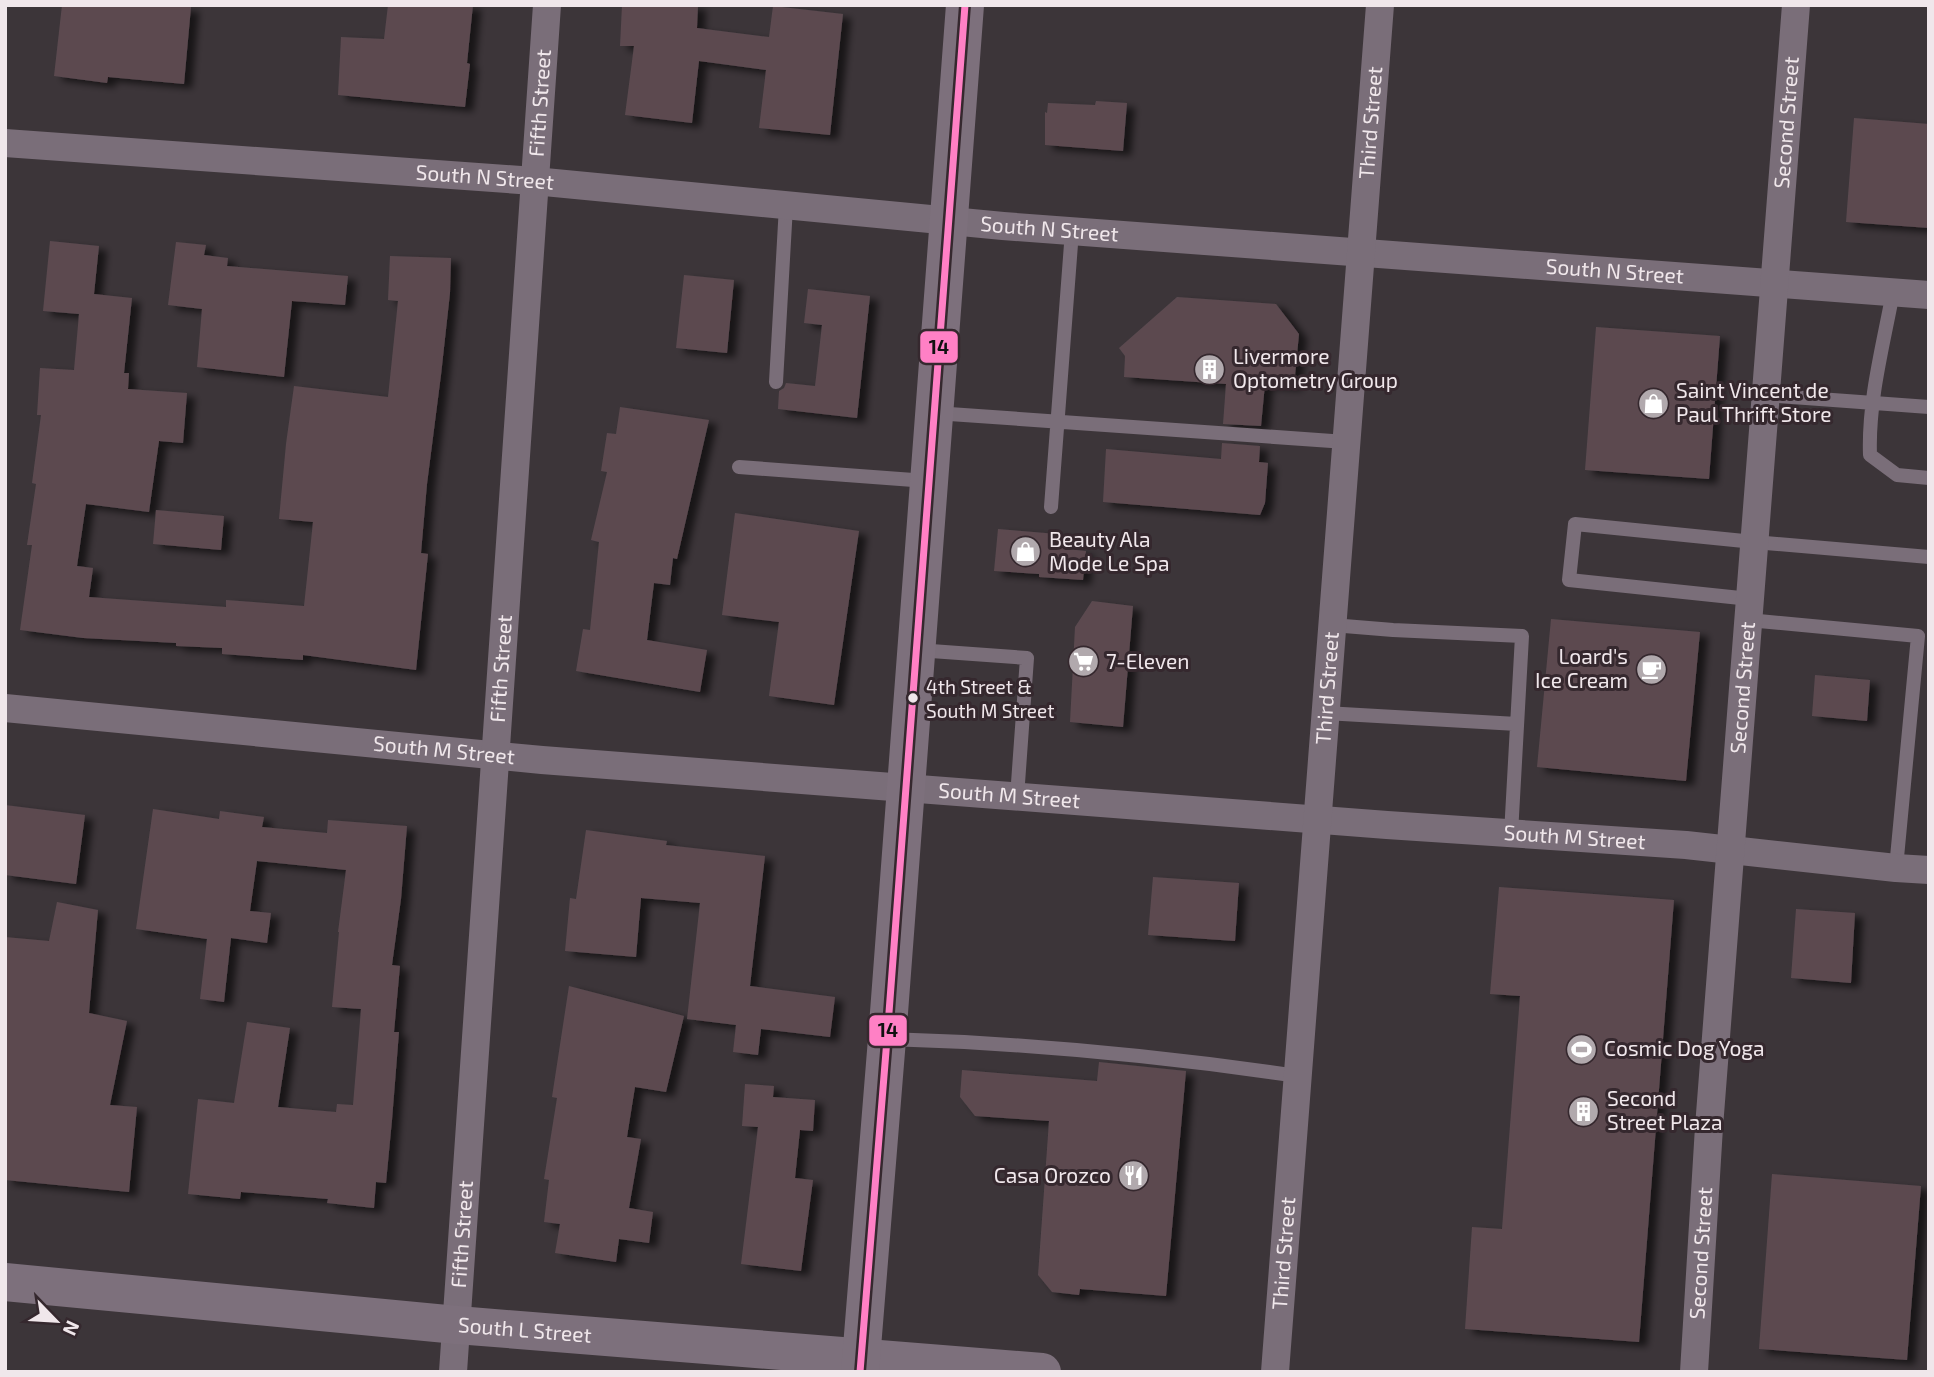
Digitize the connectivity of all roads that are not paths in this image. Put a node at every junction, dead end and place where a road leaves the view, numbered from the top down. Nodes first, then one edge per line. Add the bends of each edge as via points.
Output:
1 (547, 5) edge
2 (965, 5) edge
3 (1380, 5) edge
4 (1796, 5) edge
5 (5, 143) edge
6 (534, 181) junction
7 (786, 206) junction
8 (948, 222) junction
9 (1072, 231) junction
10 (1361, 253) junction
11 (1774, 283) junction
12 (1893, 292) junction
13 (1929, 295) edge
14 (776, 382) dead end
15 (1766, 395) junction
16 (1872, 403) junction
17 (1929, 407) edge
18 (934, 413) junction
19 (1057, 422) junction
20 (1346, 442) junction
21 (739, 467) dead end
22 (1929, 478) edge
23 (929, 481) junction
24 (1051, 507) dead end
25 (1754, 542) junction
26 (1929, 557) edge
27 (1749, 609) junction
28 (1332, 625) junction
29 (915, 649) junction
30 (5, 708) edge
31 (1325, 713) junction
32 (1517, 724) junction
33 (494, 756) junction
34 (905, 789) junction
35 (1017, 797) junction
36 (1318, 819) junction
37 (1511, 834) junction
38 (1730, 850) junction
39 (1896, 868) junction
40 (1929, 870) edge
41 (887, 1039) junction
42 (1297, 1076) junction
43 (5, 1282) edge
44 (457, 1325) junction
45 (860, 1365) edge
46 (453, 1372) edge
47 (1042, 1372) edge
48 (1275, 1372) edge
49 (1694, 1372) edge

1 - 6 street, Fifth Street
2 - 8 main road
3 - 10 street, Third Street
4 - 11 street, Second Street
5 - 6 street, South N Street
6 - 7 street, South N Street
6 - 33 street, Fifth Street
7 - 8 street, South N Street
7 - 14 lane
8 - 9 street, South N Street
8 - 18 main road
9 - 10 street, South N Street
9 - 19 lane
10 - 11 street, South N Street
10 - 20 street, Third Street
11 - 12 street, South N Street
11 - 15 street, Second Street
12 - 13 street, South N Street
12 - 16 lane
15 - 16 lane
15 - 25 street, Second Street
16 - 17 lane
16 - 22 lane via 1870,455 1897,475
18 - 19 lane
18 - 23 main road
19 - 20 lane
19 - 24 lane
20 - 28 street, Third Street
21 - 23 lane
23 - 29 main road
25 - 26 lane
25 - 27 street, Second Street
25 - 27 lane via 1575,524 1569,580
27 - 38 street, Second Street
27 - 39 lane via 1918,636
28 - 31 street, Third Street
28 - 32 lane via 1522,636
29 - 34 main road
29 - 35 lane via 1027,658
30 - 33 street, South M Street
31 - 32 lane
31 - 36 street, Third Street
32 - 37 lane
33 - 34 street, South M Street
33 - 44 street, Fifth Street
34 - 35 street, South M Street
34 - 41 main road
35 - 36 street, South M Street
36 - 37 street, South M Street
36 - 42 street, Third Street
37 - 38 street, South M Street
38 - 39 street, South M Street
38 - 49 street, Second Street
39 - 40 street, South M Street
41 - 42 lane via 1208,1062
41 - 45 main road
42 - 48 street, Third Street
43 - 44 main road, South L Street
44 - 45 main road, South L Street
44 - 46 street, Fifth Street
45 - 47 main road, South L Street

